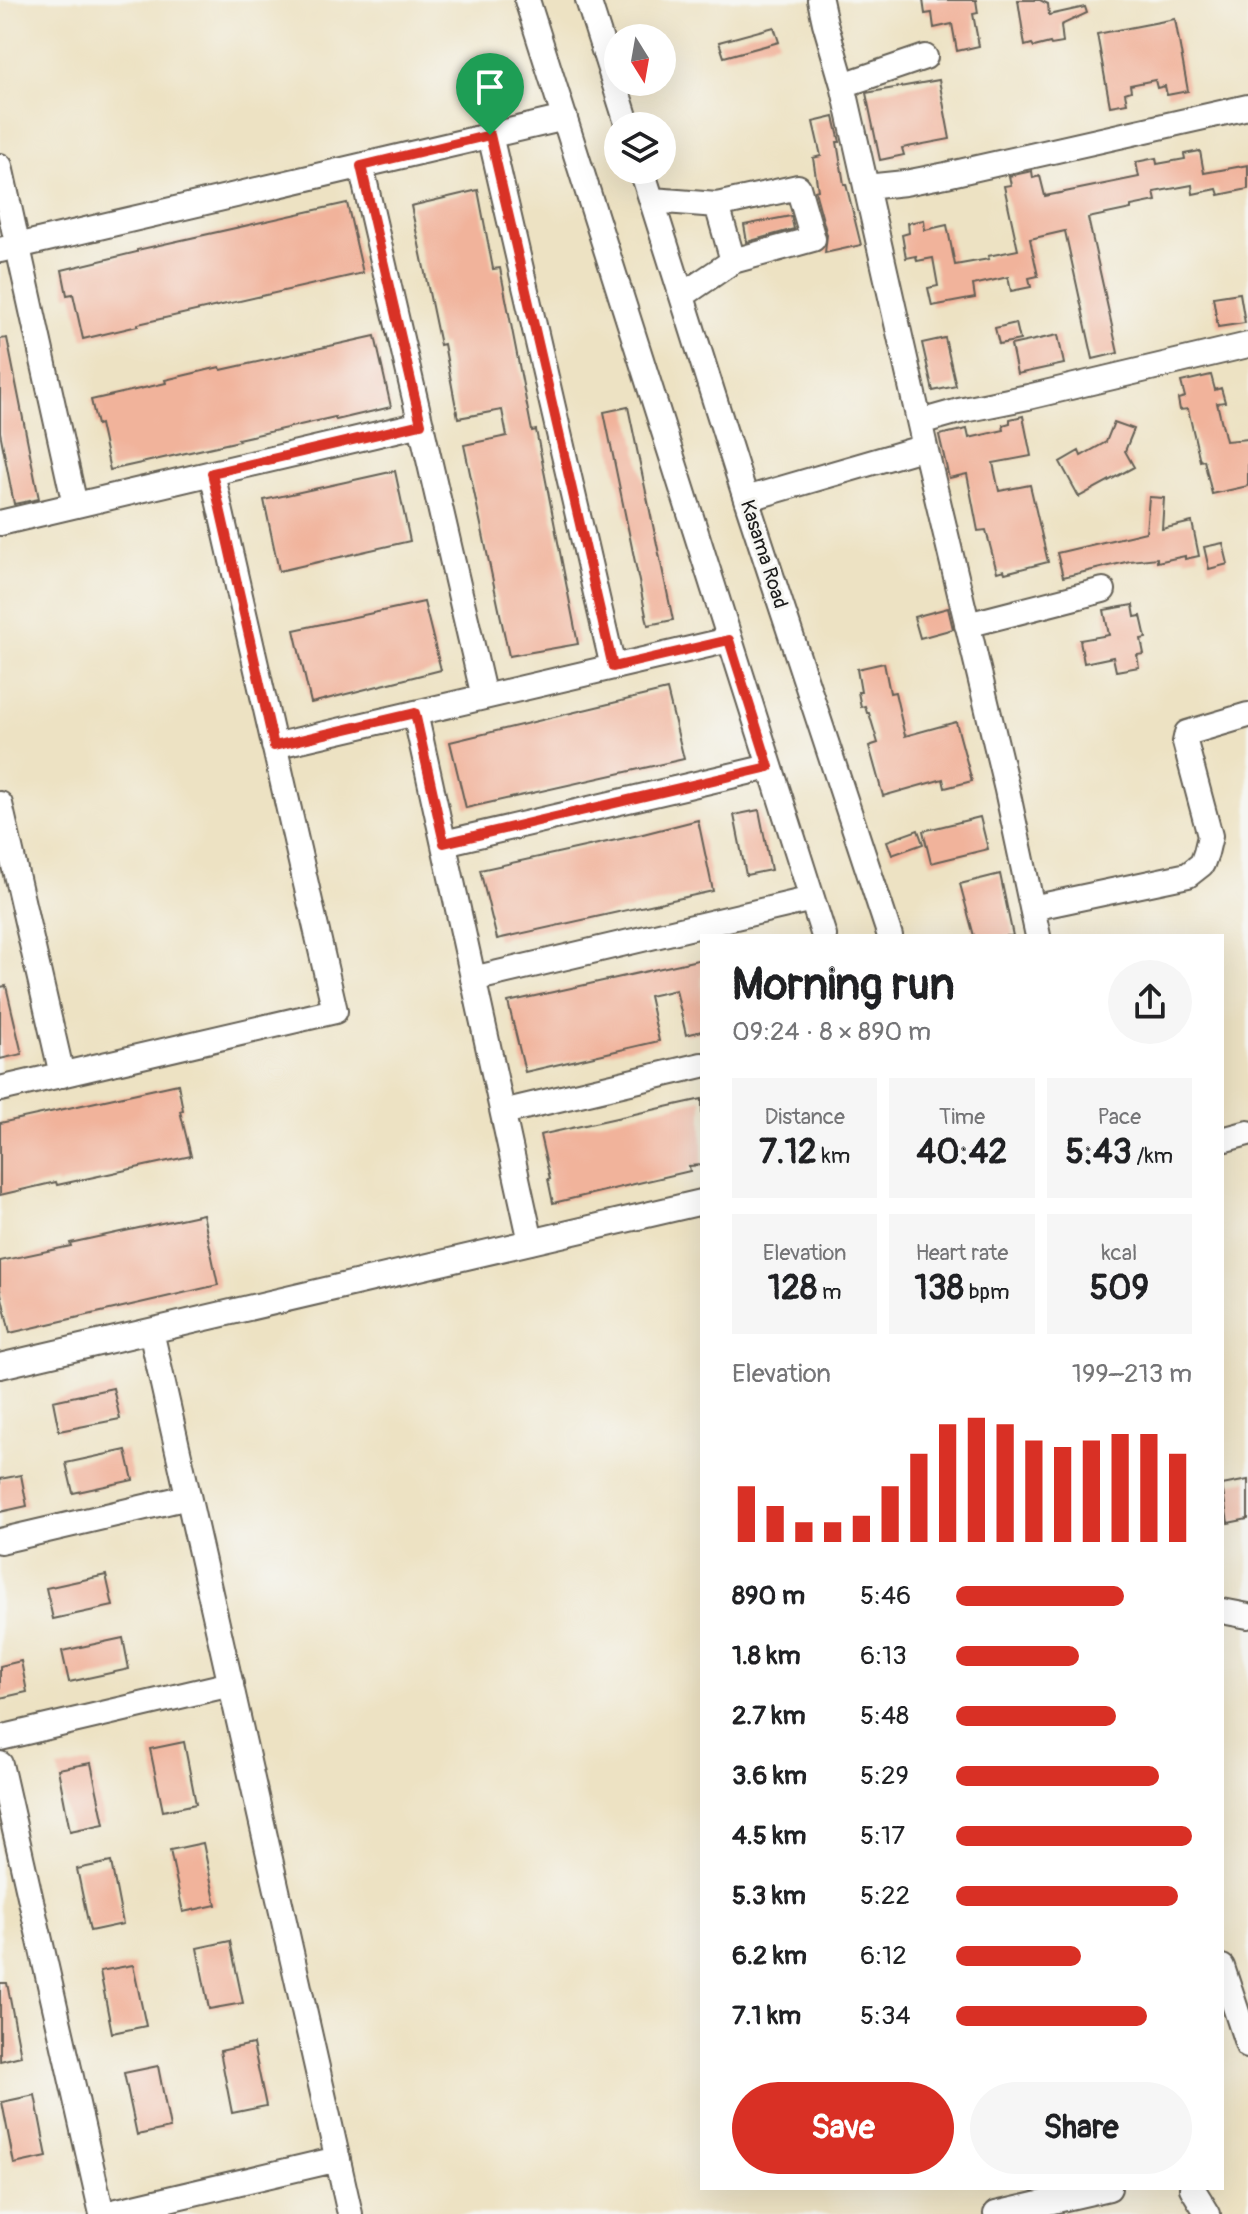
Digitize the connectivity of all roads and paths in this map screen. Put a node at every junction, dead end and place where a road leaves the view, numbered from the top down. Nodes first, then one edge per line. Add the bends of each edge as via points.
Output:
1 (527, 0) edge
2 (588, 0) edge
3 (820, 0) edge
4 (925, 57) dead end
5 (843, 85) junction
6 (1248, 107) edge
7 (624, 112) edge
8 (565, 118) junction
9 (490, 135) junction
10 (0, 166) edge
11 (361, 166) junction
12 (647, 184) edge
13 (866, 187) junction
14 (652, 200) junction
15 (717, 205) junction
16 (9, 248) edge
17 (733, 261) junction
18 (683, 295) junction
19 (1248, 345) edge
20 (920, 422) junction
21 (421, 424) junction
22 (925, 447) junction
23 (212, 473) junction
24 (746, 499) junction
25 (75, 505) junction
26 (0, 523) edge
27 (1103, 590) dead end
28 (967, 625) junction
29 (729, 640) junction
30 (613, 667) junction
31 (484, 697) junction
32 (415, 713) junction
33 (1248, 715) edge
34 (274, 746) junction
35 (769, 767) junction
36 (0, 808) edge
37 (444, 843) junction
38 (812, 899) junction
39 (1032, 908) junction
40 (823, 934) edge
41 (889, 934) edge
42 (1038, 934) edge
43 (473, 979) junction
44 (700, 1065) edge
45 (62, 1075) junction
46 (0, 1089) edge
47 (503, 1112) junction
48 (1248, 1133) edge
49 (1224, 1139) edge
50 (700, 1202) edge
51 (531, 1242) junction
52 (151, 1331) junction
53 (0, 1366) edge
54 (188, 1497) junction
55 (0, 1541) edge
56 (1224, 1611) edge
57 (1248, 1616) edge
58 (231, 1684) junction
59 (0, 1738) edge
60 (0, 1764) edge
61 (1224, 1973) edge
62 (1248, 2046) edge
63 (338, 2159) junction
64 (1100, 2190) edge
65 (1193, 2190) edge
66 (103, 2214) edge
67 (350, 2214) edge
68 (996, 2214) edge
69 (1208, 2214) edge

1 - 8 street
2 - 7 street
3 - 5 street
4 - 5 street
5 - 13 street
6 - 13 street via 946,175
8 - 9 street
8 - 29 street
9 - 11 street
9 - 30 street
10 - 16 street
11 - 16 street
11 - 21 street
12 - 14 street, Kasama Road
13 - 20 street
14 - 15 street
14 - 18 street, Kasama Road
15 - 17 street
15 - 17 street via 798,187 813,239
16 - 25 street
17 - 18 street
18 - 24 street, Kasama Road
19 - 20 street
20 - 22 street
21 - 23 street
21 - 31 street
22 - 24 street
22 - 28 street
23 - 25 street
23 - 34 street
24 - 41 street, Kasama Road
25 - 26 street
27 - 28 street
28 - 39 street
29 - 30 street
29 - 35 street
30 - 31 street
31 - 32 street
32 - 34 street
32 - 37 street
33 - 39 street via 1187,733 1210,836 1202,864 1188,875
34 - 45 street via 335,1011
35 - 37 street
35 - 38 street
36 - 45 street
37 - 43 street
38 - 40 street
38 - 43 street
39 - 42 street
43 - 47 street
44 - 47 street
45 - 46 street
47 - 51 street
48 - 49 street
50 - 51 street
51 - 52 street
52 - 53 street
52 - 54 street
54 - 55 street
54 - 58 street
56 - 57 street
58 - 59 street
58 - 63 street
60 - 66 street
61 - 62 street
63 - 66 street
63 - 67 street
64 - 68 street
65 - 69 street

